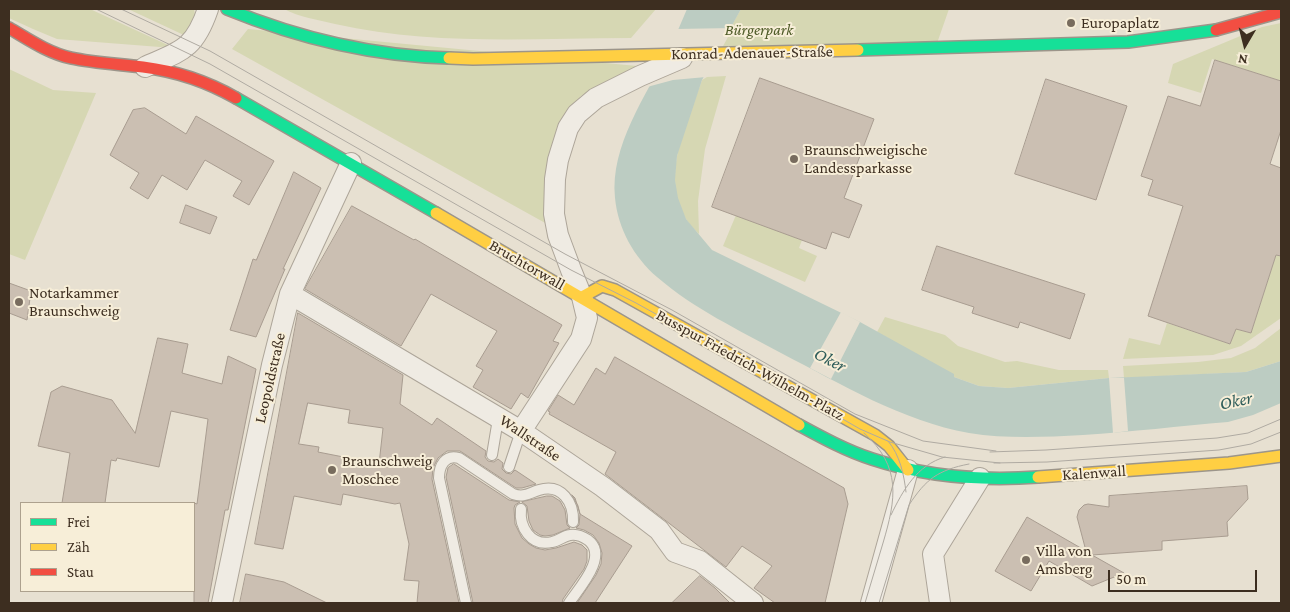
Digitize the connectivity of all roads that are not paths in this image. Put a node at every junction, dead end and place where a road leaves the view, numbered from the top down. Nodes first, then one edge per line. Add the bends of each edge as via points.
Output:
1 (208, 9) edge
2 (227, 9) edge
3 (1249, 9) edge
4 (1281, 12) edge
5 (1230, 26) junction
6 (9, 28) edge
7 (691, 54) junction
8 (145, 67) junction
9 (351, 163) junction
10 (290, 294) junction
11 (582, 297) junction
12 (486, 409) junction
13 (522, 431) junction
14 (492, 456) dead end
15 (1281, 456) edge
16 (509, 467) dead end
17 (908, 470) junction
18 (980, 478) junction
19 (521, 509) dead end
20 (574, 522) dead end
21 (743, 600) edge
22 (222, 603) edge
23 (466, 603) edge
24 (569, 603) edge
25 (871, 603) edge
26 (940, 603) edge

1 - 8 street via 192,42 183,50
2 - 7 main road, Konrad-Adenauer-Straße via 303,37 398,55 474,59
3 - 5 main road
4 - 5 main road, Konrad-Adenauer-Straße
5 - 7 main road, Konrad-Adenauer-Straße via 1128,42
6 - 8 main road, Bruchtorwall via 45,49 70,58
7 - 11 street via 591,101 568,128 555,179 554,214 561,243
8 - 9 main road, Bruchtorwall via 178,74 220,90
9 - 10 street, Leopoldstraße
9 - 11 main road, Bruchtorwall
10 - 12 street, Wallstraße
10 - 22 street, Leopoldstraße
11 - 13 street via 587,318 581,339
11 - 17 main road, Bruchtorwall via 839,446
11 - 17 main road, Busspur Friedrich-Wilhelm-Platz via 602,286 616,290 875,435 889,446
12 - 13 street, Wallstraße
12 - 14 lane via 493,414 497,425
13 - 16 lane
13 - 21 street, Wallstraße via 659,530 675,552 700,561
15 - 18 main road, Kalenwall via 1086,474
17 - 18 main road, Kalenwall
17 - 25 street
18 - 26 street via 933,554
19 - 24 lane via 522,525 533,539 550,543 577,535 594,547 593,566
20 - 23 lane via 571,503 557,491 540,490 519,496 459,458 445,460 440,478

